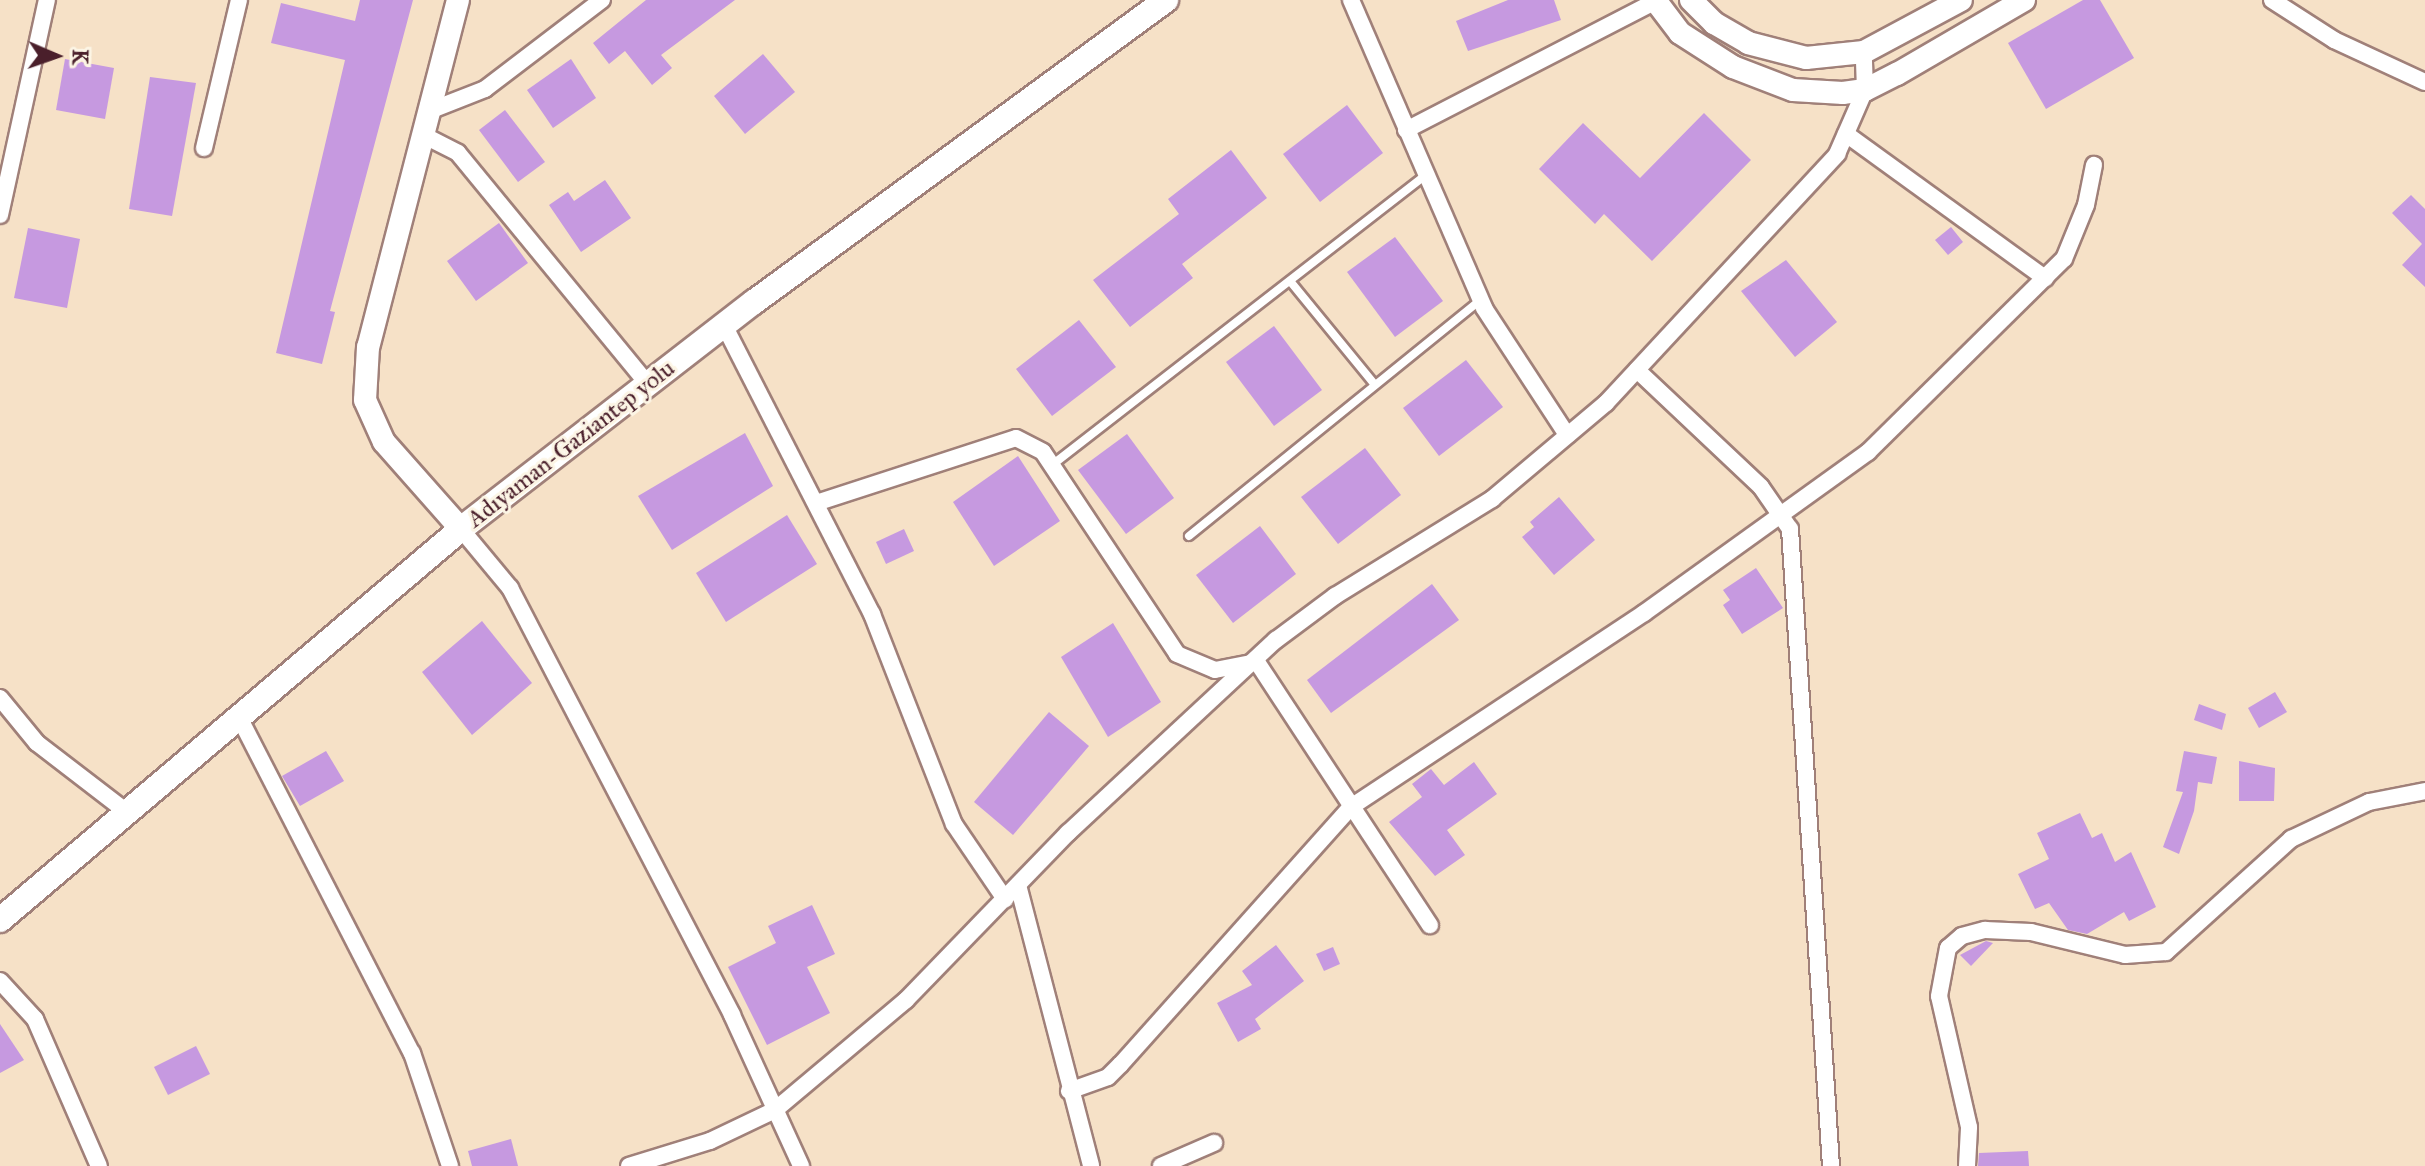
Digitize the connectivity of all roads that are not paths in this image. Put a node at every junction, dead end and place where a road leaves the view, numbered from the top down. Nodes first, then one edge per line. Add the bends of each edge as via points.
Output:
1 (47, 0) edge
2 (239, 0) edge
3 (458, 0) edge
4 (602, 0) edge
5 (1166, 0) edge
6 (1351, 0) edge
7 (1656, 0) edge
8 (1691, 0) edge
9 (1961, 0) edge
10 (2024, 0) edge
11 (2272, 0) edge
12 (1864, 52) junction
13 (2425, 82) edge
14 (1865, 90) junction
15 (429, 111) junction
16 (1406, 130) junction
17 (1846, 134) junction
18 (423, 135) junction
19 (204, 148) dead end
20 (2094, 165) dead end
21 (1425, 176) junction
22 (0, 215) edge
23 (2045, 278) junction
24 (1290, 281) junction
25 (1481, 299) junction
26 (724, 325) junction
27 (1637, 370) junction
28 (648, 384) junction
29 (1375, 385) junction
30 (1567, 435) junction
31 (1052, 465) junction
32 (816, 503) junction
33 (1783, 512) junction
34 (461, 529) junction
35 (1189, 536) dead end
36 (1257, 662) junction
37 (0, 698) edge
38 (239, 717) junction
39 (2425, 791) edge
40 (1351, 807) junction
41 (127, 812) junction
42 (1018, 885) junction
43 (1005, 899) junction
44 (0, 920) edge
45 (1430, 925) dead end
46 (0, 981) edge
47 (1069, 1091) junction
48 (775, 1110) junction
49 (1214, 1143) dead end
50 (99, 1166) edge
51 (450, 1166) edge
52 (629, 1166) edge
53 (801, 1166) edge
54 (1091, 1166) edge
55 (1161, 1166) edge
56 (1831, 1166) edge
57 (1967, 1166) edge

1 - 22 street
2 - 19 street
3 - 15 main road
4 - 15 street via 485,89
5 - 26 main road, Adıyaman-Gaziantep yolu
6 - 16 street
7 - 14 main road via 1680,33 1733,67 1793,90
7 - 16 street
8 - 12 main road via 1714,23 1748,43 1806,58
9 - 12 main road
10 - 14 main road
11 - 13 street via 2334,40
12 - 14 street
14 - 17 street
15 - 18 main road
16 - 21 street
17 - 23 street
17 - 27 street via 1837,154
18 - 28 street via 458,153 475,171
18 - 34 main road via 368,347 365,400 384,442
20 - 23 street via 2075,239
21 - 24 lane
21 - 25 street
23 - 33 street via 1868,452
24 - 29 lane
24 - 31 lane
25 - 29 lane
25 - 30 street
26 - 28 main road, Adıyaman-Gaziantep yolu
26 - 32 street
27 - 30 street
27 - 33 street
28 - 34 main road, Adıyaman-Gaziantep yolu
29 - 35 lane
30 - 36 street via 1492,499 1335,596 1276,640
31 - 32 street via 1043,452 1016,438
31 - 36 street via 1177,654 1215,670
32 - 43 street via 872,614 954,824
33 - 40 street via 1644,613
33 - 56 street via 1795,551 1812,925
34 - 38 main road, Adıyaman-Gaziantep yolu
34 - 48 street via 510,588 732,1015
36 - 40 street
36 - 42 street via 1162,742
37 - 41 street via 37,743
38 - 41 main road, Adıyaman-Gaziantep yolu
38 - 51 street via 412,1053
39 - 57 street via 2369,802 2291,839 2166,952 2125,955 2031,932 1985,930 1962,936 1948,948 1939,996 1969,1127
40 - 45 street
40 - 47 street via 1115,1070
41 - 44 main road, Adıyaman-Gaziantep yolu
42 - 43 street
42 - 47 street
43 - 48 street via 906,1000
46 - 50 street via 35,1019
47 - 54 street
48 - 52 street via 710,1141
48 - 53 street
49 - 55 street

